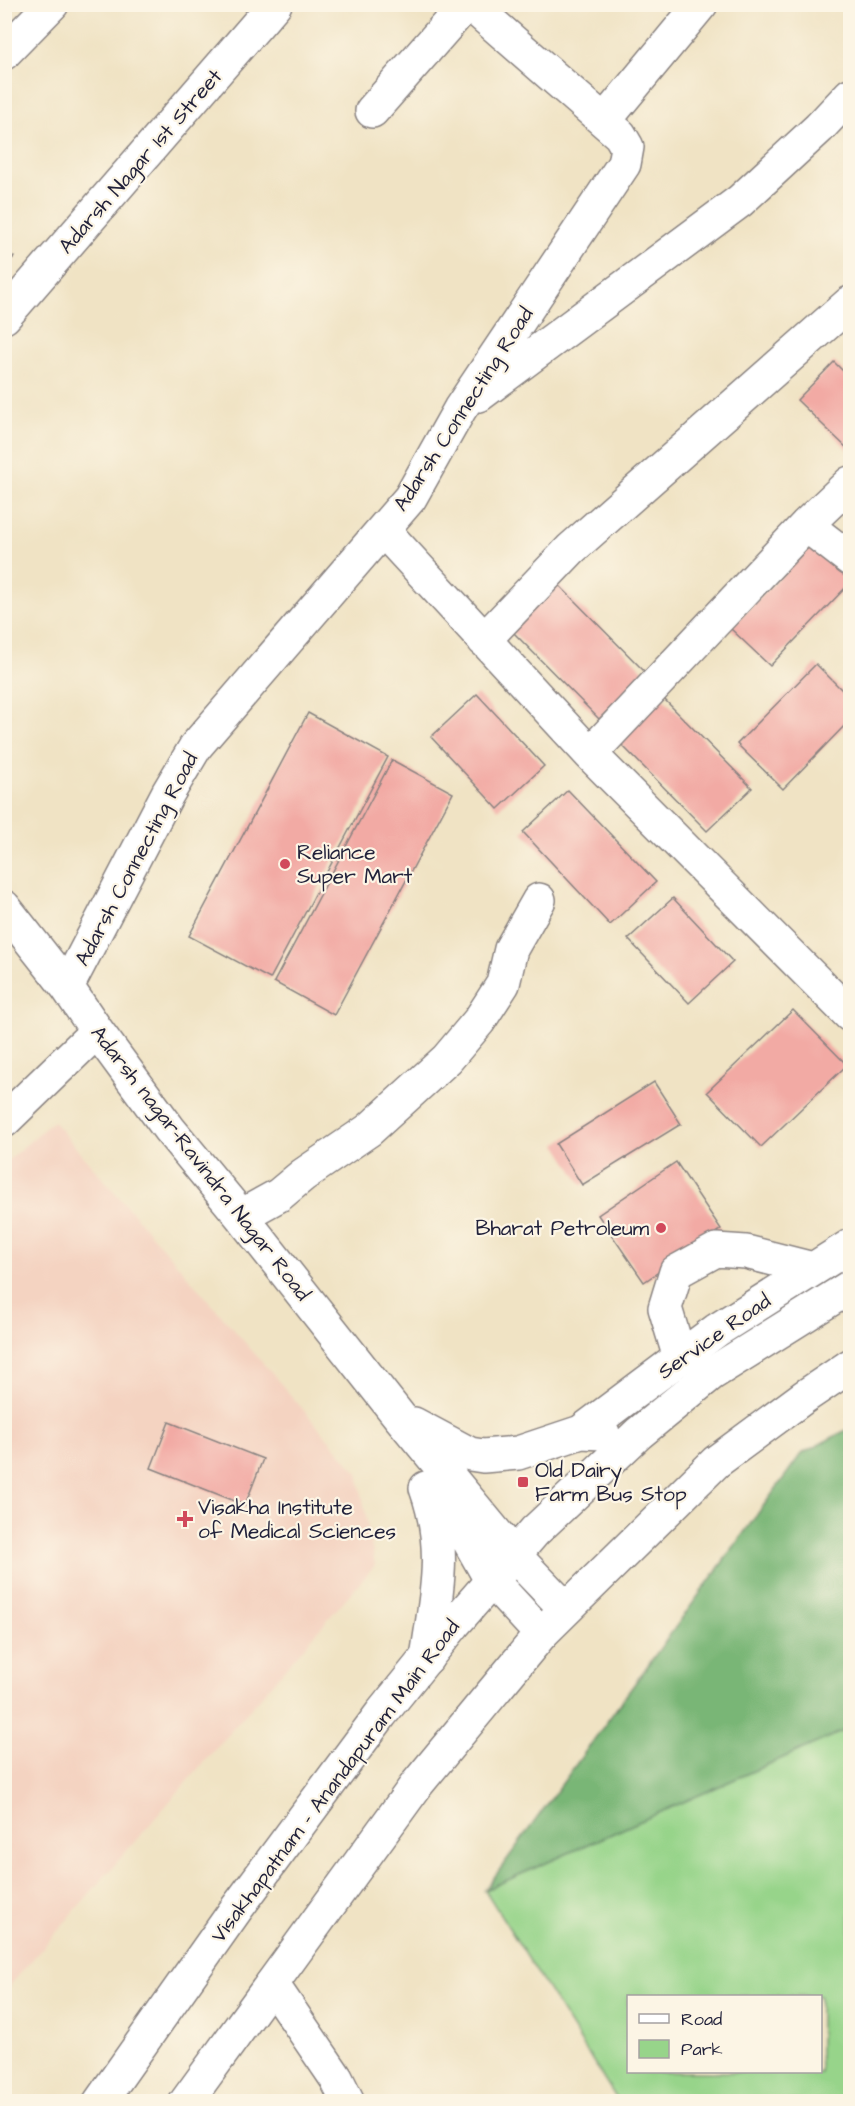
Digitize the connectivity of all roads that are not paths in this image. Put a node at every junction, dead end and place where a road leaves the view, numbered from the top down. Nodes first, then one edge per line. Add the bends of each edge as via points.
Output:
1 (52, 4) edge
2 (275, 4) edge
3 (468, 4) edge
4 (701, 4) edge
5 (4, 53) edge
6 (850, 95) edge
7 (372, 111) dead end
8 (605, 120) junction
9 (850, 303) edge
10 (4, 317) edge
11 (460, 408) junction
12 (850, 483) edge
13 (806, 525) junction
14 (383, 530) junction
15 (850, 559) edge
16 (484, 640) junction
17 (590, 754) junction
18 (539, 900) dead end
19 (4, 907) edge
20 (67, 987) junction
21 (850, 1015) edge
22 (97, 1031) junction
23 (4, 1121) edge
24 (242, 1216) junction
25 (850, 1246) edge
26 (813, 1269) junction
27 (850, 1287) edge
28 (680, 1358) junction
29 (850, 1366) edge
30 (399, 1416) junction
31 (581, 1432) junction
32 (639, 1433) junction
33 (514, 1555) junction
34 (491, 1580) junction
35 (566, 1608) junction
36 (541, 1634) junction
37 (427, 1658) junction
38 (272, 1984) junction
39 (100, 2102) edge
40 (186, 2102) edge
41 (348, 2102) edge

1 - 5 street
2 - 10 street, Adarsh Nagar 1st Street
3 - 7 street
3 - 8 street, Adarsh Connecting Road
4 - 8 street
6 - 11 street via 740,201
8 - 11 street, Adarsh Connecting Road via 627,147 624,164
9 - 16 street via 571,549
11 - 14 street, Adarsh Connecting Road via 410,498
12 - 13 street
13 - 15 street
13 - 17 street
14 - 16 street
14 - 20 street, Adarsh Connecting Road via 196,747
16 - 17 street
17 - 21 street
18 - 24 street via 511,948 503,984 447,1059 369,1130 279,1195
19 - 20 street, Adarsh nagar-Ravindra Nagar Road
20 - 22 street, Adarsh nagar-Ravindra Nagar Road
22 - 23 street
22 - 24 street, Adarsh nagar-Ravindra Nagar Road via 169,1129
24 - 30 street, Adarsh nagar-Ravindra Nagar Road
25 - 26 street, Service Road
26 - 28 street, Service Road
26 - 28 street via 746,1252 716,1250 676,1272 664,1308
27 - 32 street, Visakhapatnam - Anandapuram Main Road via 711,1374
28 - 31 street, Service Road
29 - 35 street via 716,1462
30 - 31 street via 470,1454 483,1456 518,1453
30 - 33 street
30 - 34 street
30 - 37 street via 438,1528 440,1562
31 - 32 street
32 - 33 street, Visakhapatnam - Anandapuram Main Road via 534,1531
33 - 34 street, Visakhapatnam - Anandapuram Main Road
33 - 35 street
34 - 36 street
34 - 37 street, Visakhapatnam - Anandapuram Main Road
35 - 36 street
36 - 38 street via 417,1784
37 - 39 street, Visakhapatnam - Anandapuram Main Road via 318,1798
38 - 40 street
38 - 41 street

